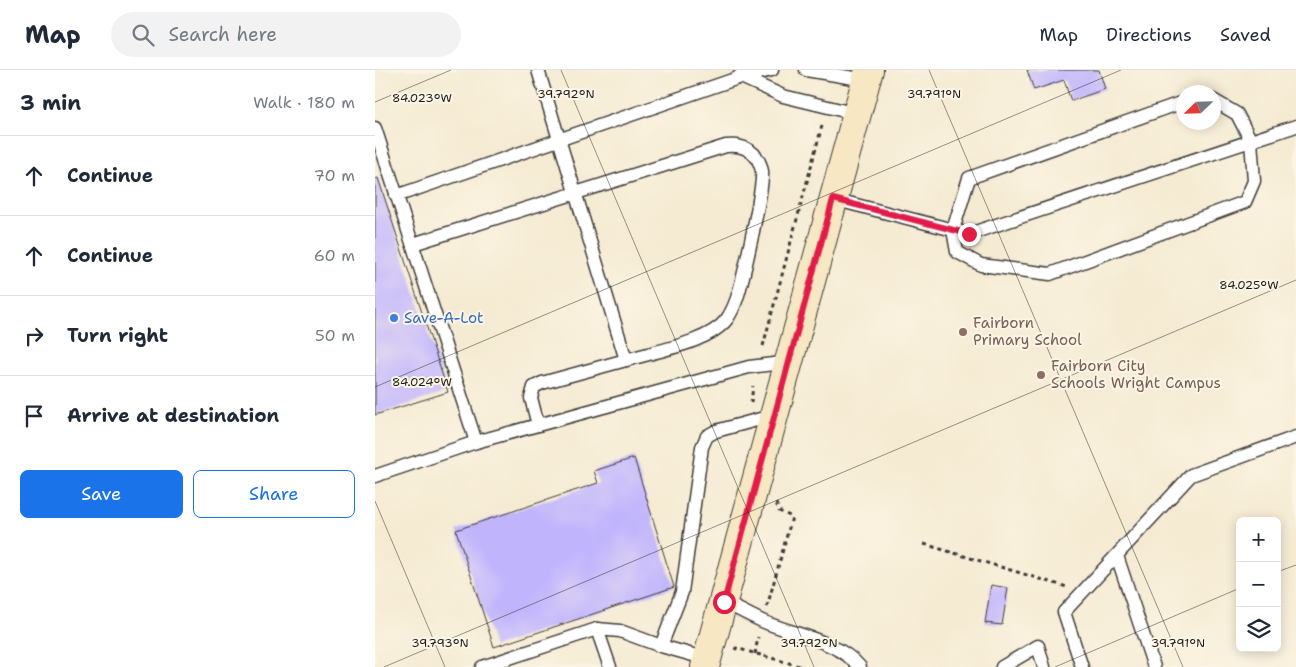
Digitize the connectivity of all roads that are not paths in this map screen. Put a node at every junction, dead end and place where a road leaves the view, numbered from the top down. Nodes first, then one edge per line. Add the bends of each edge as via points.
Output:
1 (538, 70) edge
2 (772, 70) edge
3 (806, 70) edge
4 (740, 74) edge
5 (867, 75) edge
6 (1176, 104) edge
7 (1221, 105) edge
8 (857, 114) junction
9 (1296, 126) edge
10 (375, 128) edge
11 (559, 140) junction
12 (1251, 141) junction
13 (576, 194) junction
14 (396, 196) junction
15 (833, 199) junction
16 (953, 230) junction
17 (413, 244) junction
18 (626, 360) junction
19 (790, 362) junction
20 (763, 410) junction
21 (538, 425) junction
22 (1296, 437) edge
23 (477, 442) junction
24 (375, 476) edge
25 (1117, 556) junction
26 (724, 602) junction
27 (597, 629) junction
28 (661, 646) junction
29 (706, 663) edge
30 (481, 667) edge
31 (610, 667) edge
32 (860, 667) edge
33 (1002, 667) edge
34 (1044, 667) edge
35 (1082, 667) edge
36 (1155, 667) edge

1 - 11 lane
2 - 4 lane
3 - 5 lane
4 - 8 lane via 783,96
4 - 11 lane
5 - 8 main road
6 - 16 lane via 969,178
7 - 12 lane via 1237,114
8 - 15 main road
9 - 12 lane
10 - 14 lane
11 - 13 lane
11 - 14 lane
12 - 16 lane via 969,234
12 - 16 lane via 1254,182 1245,202 1049,274 981,265 957,252
13 - 17 lane
13 - 18 lane
13 - 18 lane via 732,145 749,149 762,171 737,298 727,319 700,338
14 - 17 lane
15 - 16 lane
15 - 19 main road
17 - 23 lane
18 - 21 lane via 534,387 531,398
19 - 20 main road via 783,388
19 - 21 lane via 749,367
20 - 26 main road
20 - 28 lane via 715,431 707,436 702,447 682,592
21 - 23 lane
22 - 25 lane via 1191,475
23 - 24 lane
25 - 35 lane via 1064,612
25 - 36 lane
26 - 29 main road
26 - 32 lane via 763,621 821,642 854,660
27 - 28 lane via 620,630
27 - 30 lane
27 - 31 lane
28 - 29 lane
33 - 34 lane via 1038,646

